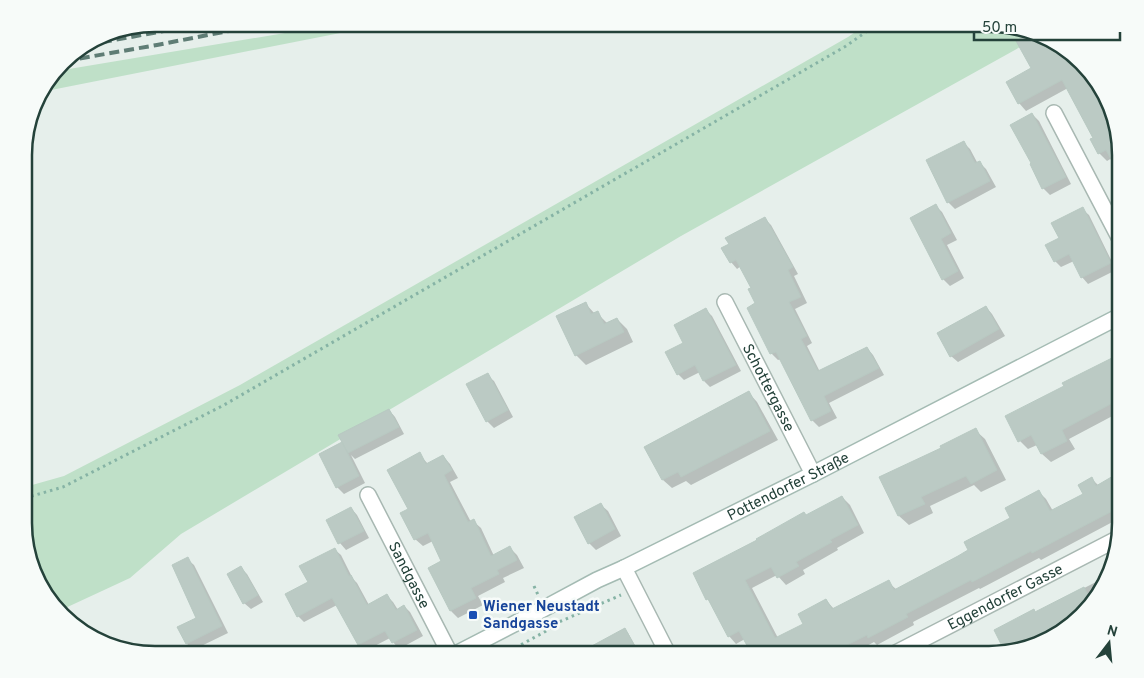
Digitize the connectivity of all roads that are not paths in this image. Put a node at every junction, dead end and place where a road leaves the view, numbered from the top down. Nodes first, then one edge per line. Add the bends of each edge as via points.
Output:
1 (1054, 113) dead end
2 (1111, 222) edge
3 (724, 302) dead end
4 (1111, 321) edge
5 (813, 474) junction
6 (368, 495) dead end
7 (1109, 544) edge
8 (624, 568) junction
9 (664, 645) edge
10 (911, 645) edge
11 (446, 646) edge
12 (472, 646) edge

1 - 2 street
3 - 5 street, Schottergasse
4 - 5 street, Pottendorfer Straße
5 - 8 street, Pottendorfer Straße
6 - 11 street, Sandgasse
7 - 10 street, Eggendorfer Gasse
8 - 9 street
8 - 12 street, Pottendorfer Straße

